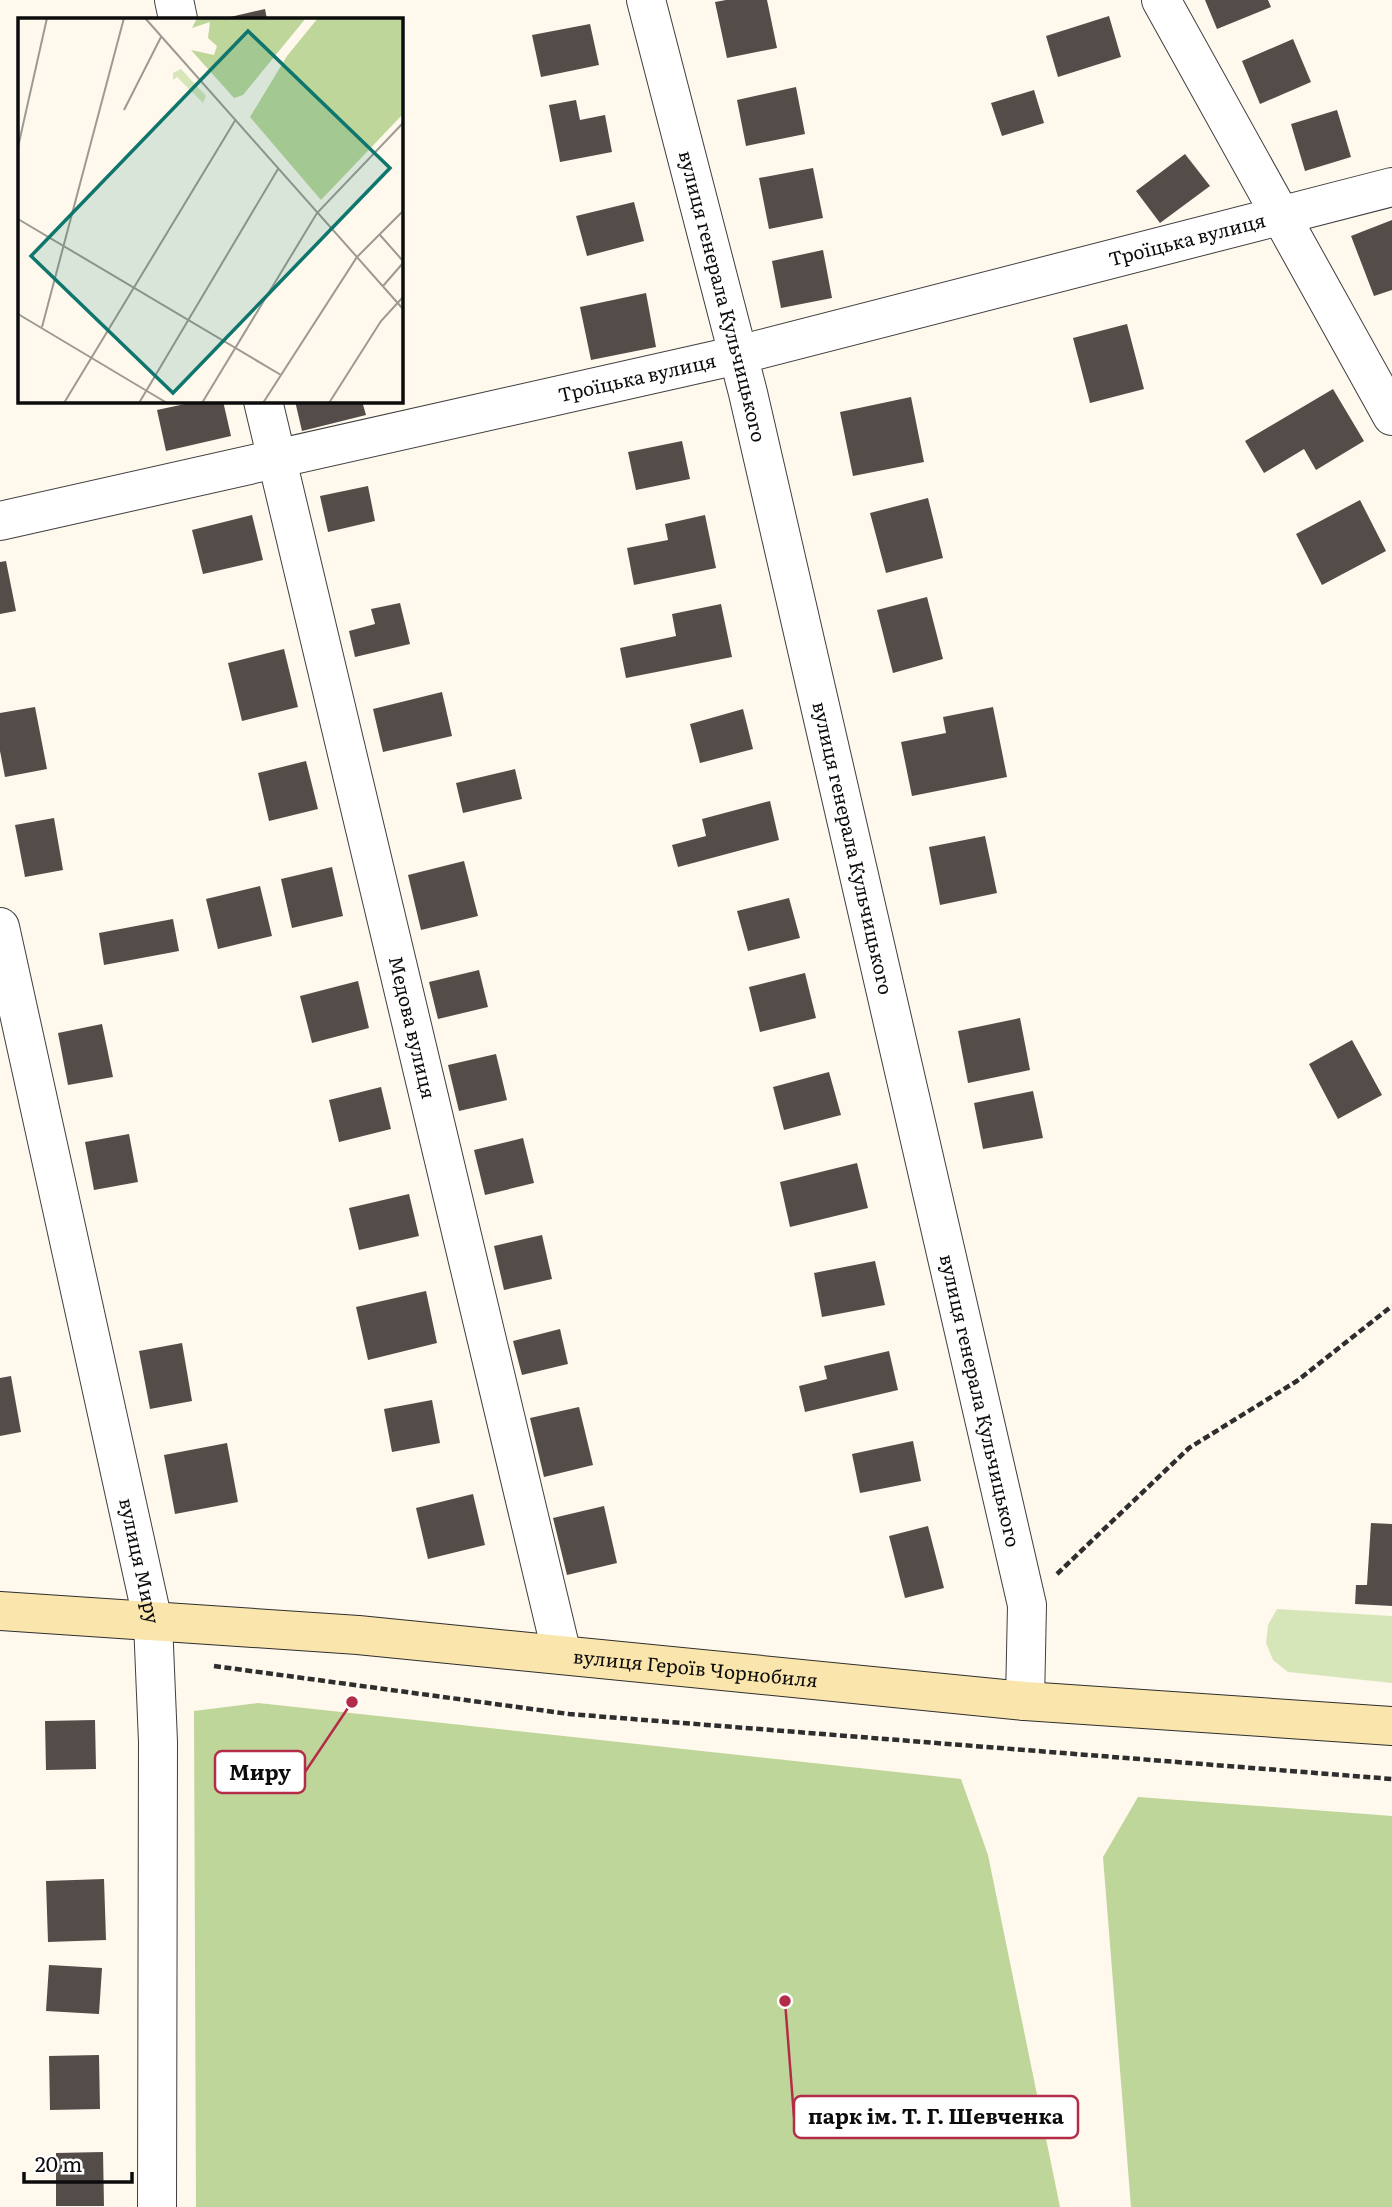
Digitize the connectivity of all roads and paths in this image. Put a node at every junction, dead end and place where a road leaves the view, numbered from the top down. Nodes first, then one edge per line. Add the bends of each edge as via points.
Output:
1 (174, 0) edge
2 (646, 0) edge
3 (1161, 0) edge
4 (178, 18) edge
5 (1392, 187) edge
6 (1282, 216) junction
7 (738, 355) junction
8 (263, 402) edge
9 (1392, 416) edge
10 (276, 460) junction
11 (0, 521) edge
12 (0, 927) edge
13 (1392, 1306) edge
14 (1027, 1605) junction
15 (0, 1611) edge
16 (153, 1622) junction
17 (562, 1655) junction
18 (210, 1665) dead end
19 (1025, 1701) junction
20 (1392, 1726) edge
21 (1392, 1779) edge
22 (157, 2207) edge

1 - 4 street
2 - 7 street, вулиця генерала Кульчицького
3 - 6 street
5 - 6 street, Троїцька вулиця
6 - 7 street, Троїцька вулиця
6 - 9 street
7 - 10 street, Троїцька вулиця
7 - 14 street, вулиця генерала Кульчицького
8 - 10 street, Медова вулиця
10 - 11 street, Троїцька вулиця
10 - 17 street, Медова вулиця
12 - 16 street, вулиця Миру
13 - 14 path via 1297,1381 1189,1448
14 - 19 street, вулиця генерала Кульчицького
15 - 16 street, вулиця Героїв Чорнобиля
16 - 17 street, вулиця Героїв Чорнобиля via 358,1635
16 - 22 street, вулиця Миру via 158,1742
17 - 19 street, вулиця Героїв Чорнобиля
18 - 21 path via 569,1714
19 - 20 street, вулиця Героїв Чорнобиля

